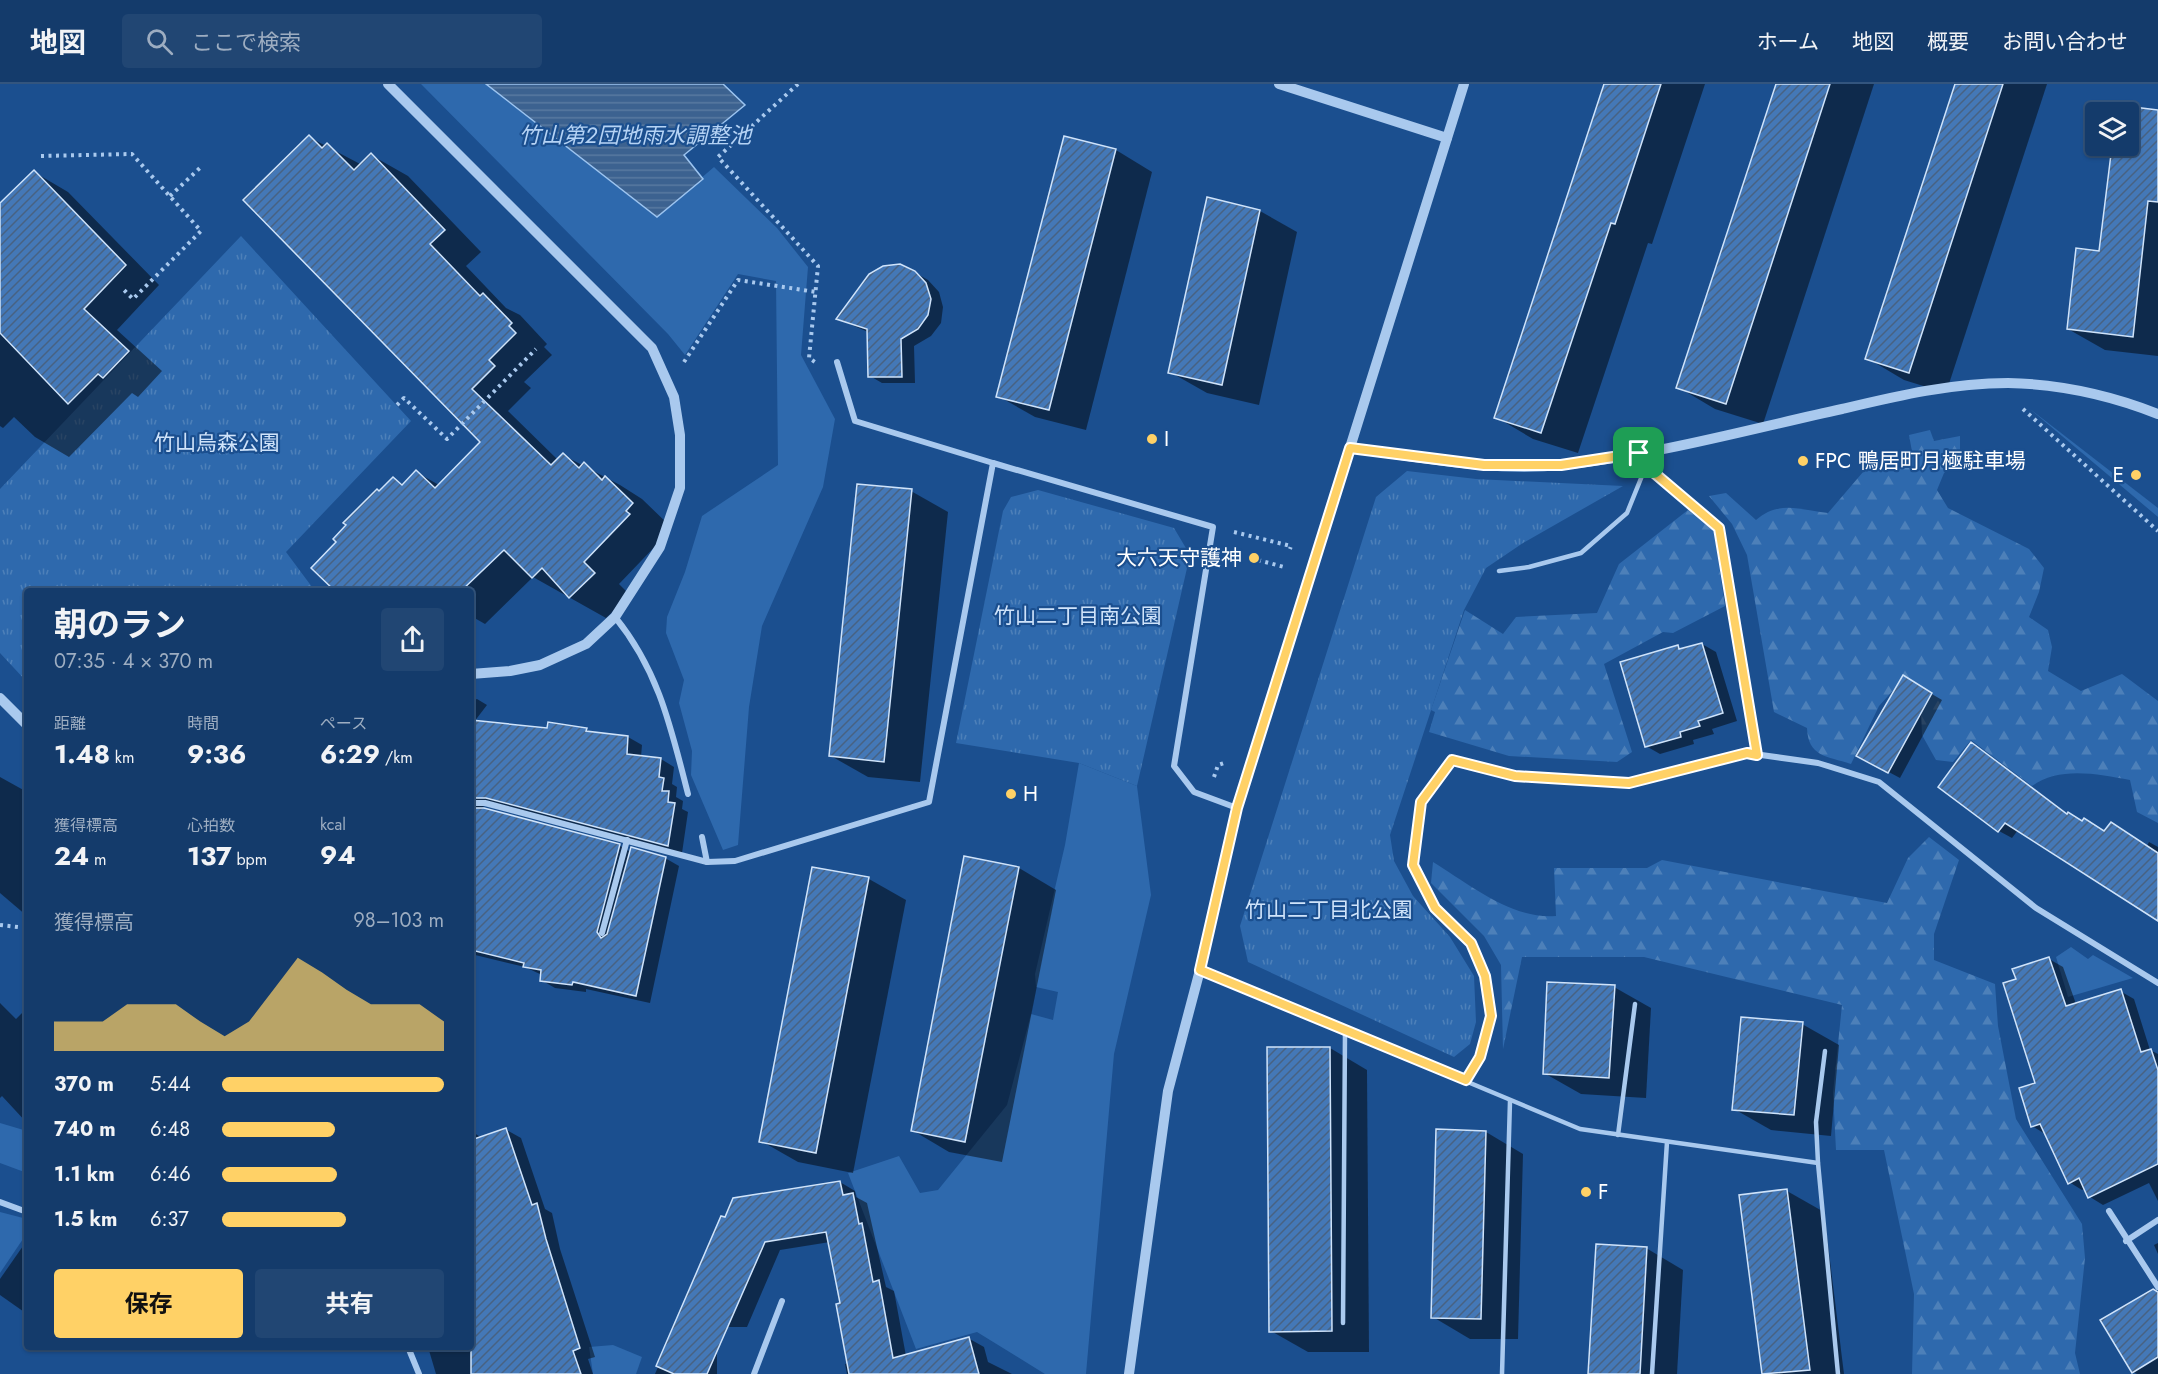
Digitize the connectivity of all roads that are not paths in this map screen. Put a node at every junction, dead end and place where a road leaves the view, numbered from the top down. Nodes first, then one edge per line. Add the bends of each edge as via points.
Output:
1 (388, 84) edge
2 (1279, 84) edge
3 (1464, 84) edge
4 (1447, 138) junction
5 (837, 362) dead end
6 (2158, 414) edge
7 (1350, 448) junction
8 (1639, 453) junction
9 (993, 463) junction
10 (1499, 571) dead end
11 (615, 617) junction
12 (474, 674) edge
13 (0, 698) edge
14 (24, 722) edge
15 (688, 794) dead end
16 (474, 803) edge
17 (1237, 808) junction
18 (702, 837) dead end
19 (627, 840) junction
20 (707, 862) junction
21 (602, 933) dead end
22 (1200, 970) junction
23 (2158, 983) edge
24 (1635, 1004) dead end
25 (1345, 1031) junction
26 (1825, 1051) dead end
27 (1466, 1080) junction
28 (1510, 1101) junction
29 (1618, 1135) junction
30 (1667, 1142) junction
31 (1818, 1163) junction
32 (0, 1202) edge
33 (24, 1211) edge
34 (2109, 1211) dead end
35 (2158, 1220) edge
36 (2126, 1240) junction
37 (2158, 1287) edge
38 (782, 1301) dead end
39 (1343, 1323) dead end
40 (409, 1350) edge
41 (419, 1374) edge
42 (754, 1374) edge
43 (1129, 1374) edge
44 (1502, 1374) edge
45 (1652, 1374) edge
46 (1838, 1374) edge

1 - 11 street via 652,348 669,385 680,435 680,488 660,547
2 - 4 street
3 - 4 street
4 - 7 street
5 - 9 street via 855,421
6 - 8 street via 2069,388 1995,384 1932,389
7 - 8 street via 1484,465 1561,465
7 - 17 street
8 - 10 lane via 1646,466 1627,513 1581,553
9 - 17 street via 1213,527 1174,766 1194,792
9 - 20 street via 929,802 735,861
11 - 12 street via 586,644 540,665
11 - 15 street via 637,644 668,713
13 - 14 street
16 - 19 street
17 - 22 street
18 - 20 street
19 - 20 street
19 - 21 street
22 - 25 lane
22 - 43 street via 1168,1090
23 - 27 street via 2036,908 1879,782 1818,763 1747,753 1629,783 1515,776 1452,760 1421,802 1413,865 1435,908 1471,943 1485,976 1491,1016 1480,1057
24 - 29 lane
25 - 27 lane
25 - 39 lane
26 - 31 lane via 1816,1122
27 - 28 lane
28 - 29 lane via 1580,1129
28 - 44 lane
29 - 30 lane
30 - 31 lane
30 - 45 lane
31 - 46 lane
32 - 33 street
34 - 36 street
35 - 36 street
36 - 37 street
38 - 42 street
40 - 41 street

